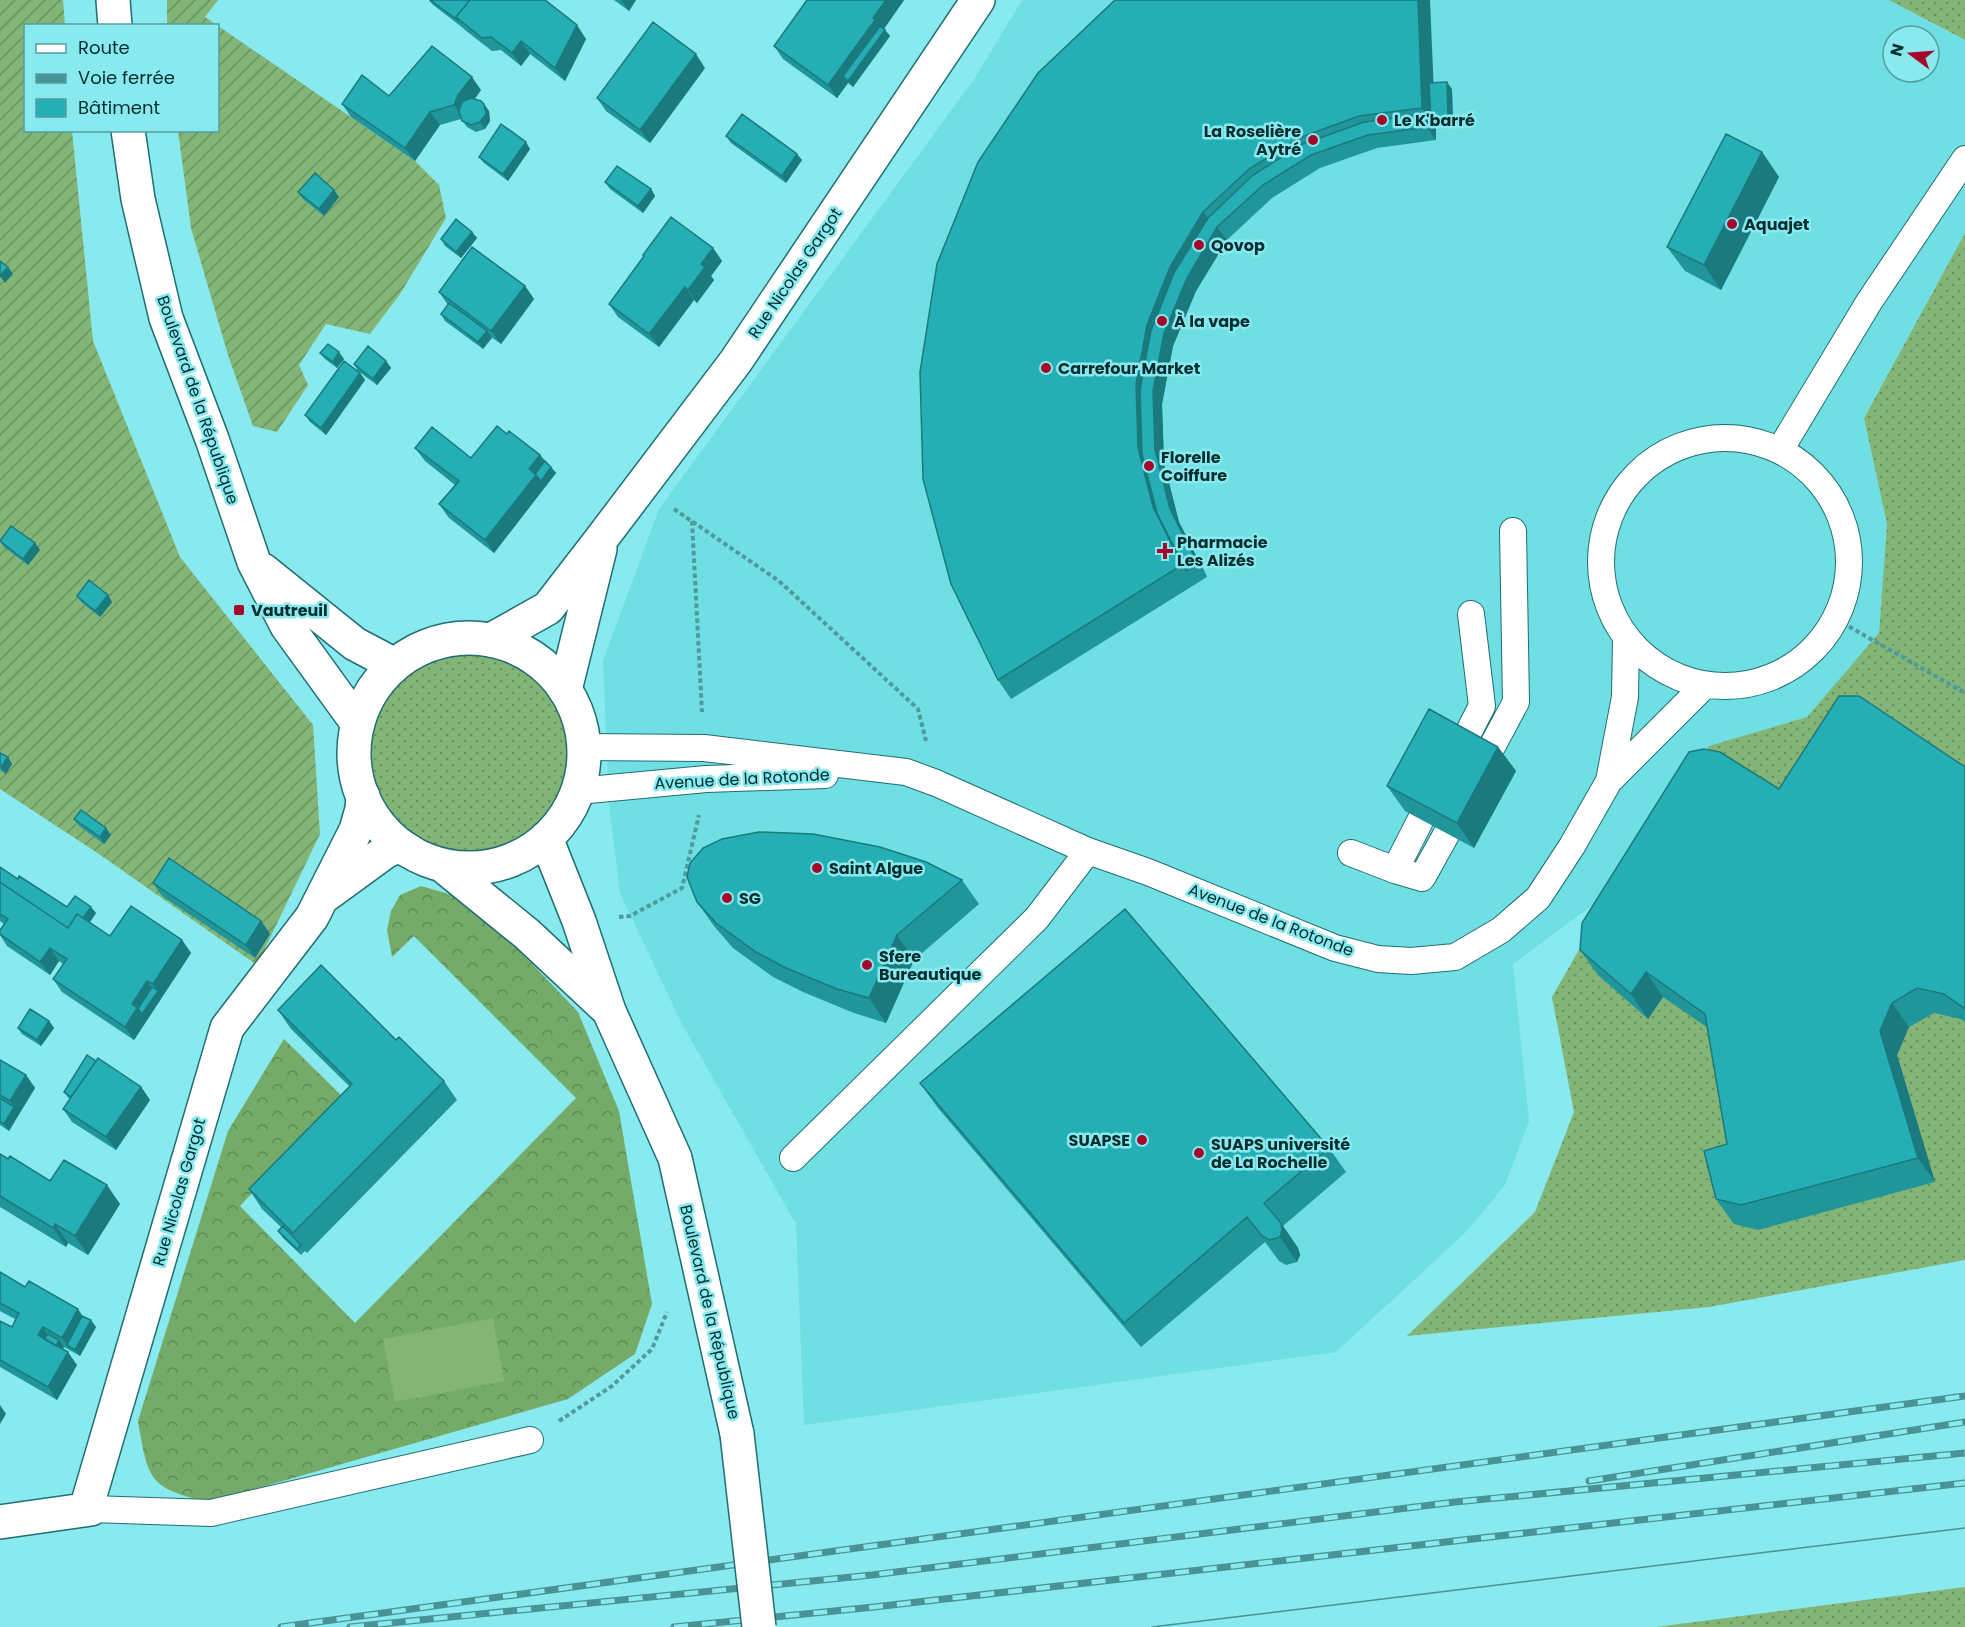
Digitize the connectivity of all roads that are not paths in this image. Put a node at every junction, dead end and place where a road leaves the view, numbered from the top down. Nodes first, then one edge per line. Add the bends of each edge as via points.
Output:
1 (113, 0) edge
2 (978, 0) edge
3 (115, 24) edge
4 (128, 132) edge
5 (1965, 159) edge
6 (1780, 450) junction
7 (1513, 531) dead end
8 (602, 538) junction
9 (254, 562) junction
10 (1471, 614) dead end
11 (1626, 637) junction
12 (491, 640) junction
13 (395, 665) junction
14 (1705, 685) junction
15 (565, 690) junction
16 (358, 724) junction
17 (1463, 743) edge
18 (584, 747) junction
19 (1487, 756) edge
20 (906, 772) junction
21 (1609, 781) junction
22 (578, 791) junction
23 (363, 796) junction
24 (1421, 819) edge
25 (1447, 833) edge
26 (546, 838) junction
27 (409, 851) junction
28 (1088, 851) junction
29 (1351, 853) dead end
30 (442, 865) junction
31 (1395, 870) junction
32 (320, 899) junction
33 (609, 1011) junction
34 (793, 1158) dead end
35 (530, 1440) road end
36 (88, 1509) junction
37 (0, 1522) edge
38 (759, 1627) edge

1 - 3 main road
2 - 8 main road, Rue Nicolas Gargot via 736,361
4 - 9 main road, Boulevard de la République via 138,199 166,318
5 - 6 lane via 1869,302
6 - 11 lane via 1744,439 1705,439 1670,451 1627,483 1612,510 1604,536 1602,571 1609,605
6 - 14 lane via 1813,473 1836,505 1848,542 1849,582 1836,620 1813,651 1781,674 1744,686
7 - 19 lane via 1516,702
8 - 12 main road, Rue Nicolas Gargot via 548,608
8 - 15 main road, Rue Nicolas Gargot
9 - 13 main road via 355,644
9 - 16 main road, Boulevard de la République via 287,626
10 - 17 lane via 1482,706
11 - 14 lane via 1648,659 1675,676
11 - 21 lane, Avenue de la Rotonde via 1625,697
12 - 13 main road via 440,641 416,650
12 - 15 main road via 533,656
13 - 16 main road via 378,682
14 - 21 lane, Avenue de la Rotonde
15 - 18 main road via 578,716
16 - 23 main road via 354,760
18 - 20 lane, Avenue de la Rotonde via 704,748
18 - 22 main road
20 - 22 lane, Avenue de la Rotonde via 706,779
20 - 28 lane, Avenue de la Rotonde
21 - 28 lane, Avenue de la Rotonde via 1538,898 1501,930 1455,957 1400,961 1335,948
22 - 26 main road via 565,816
23 - 27 main road via 381,828
23 - 32 main road, Rue Nicolas Gargot via 356,830
24 - 31 lane
25 - 31 lane via 1422,878
26 - 30 main road via 515,859 498,864 479,868
26 - 33 main road, Boulevard de la République
27 - 30 main road
27 - 32 main road, Rue Nicolas Gargot via 399,845 384,852
28 - 34 lane via 1037,918
29 - 31 lane
30 - 33 main road, Boulevard de la République via 527,934
32 - 36 main road, Rue Nicolas Gargot via 312,917 227,1028
33 - 38 main road, Boulevard de la République, bridge via 675,1158 737,1434
35 - 36 lane via 211,1513
36 - 37 main road

